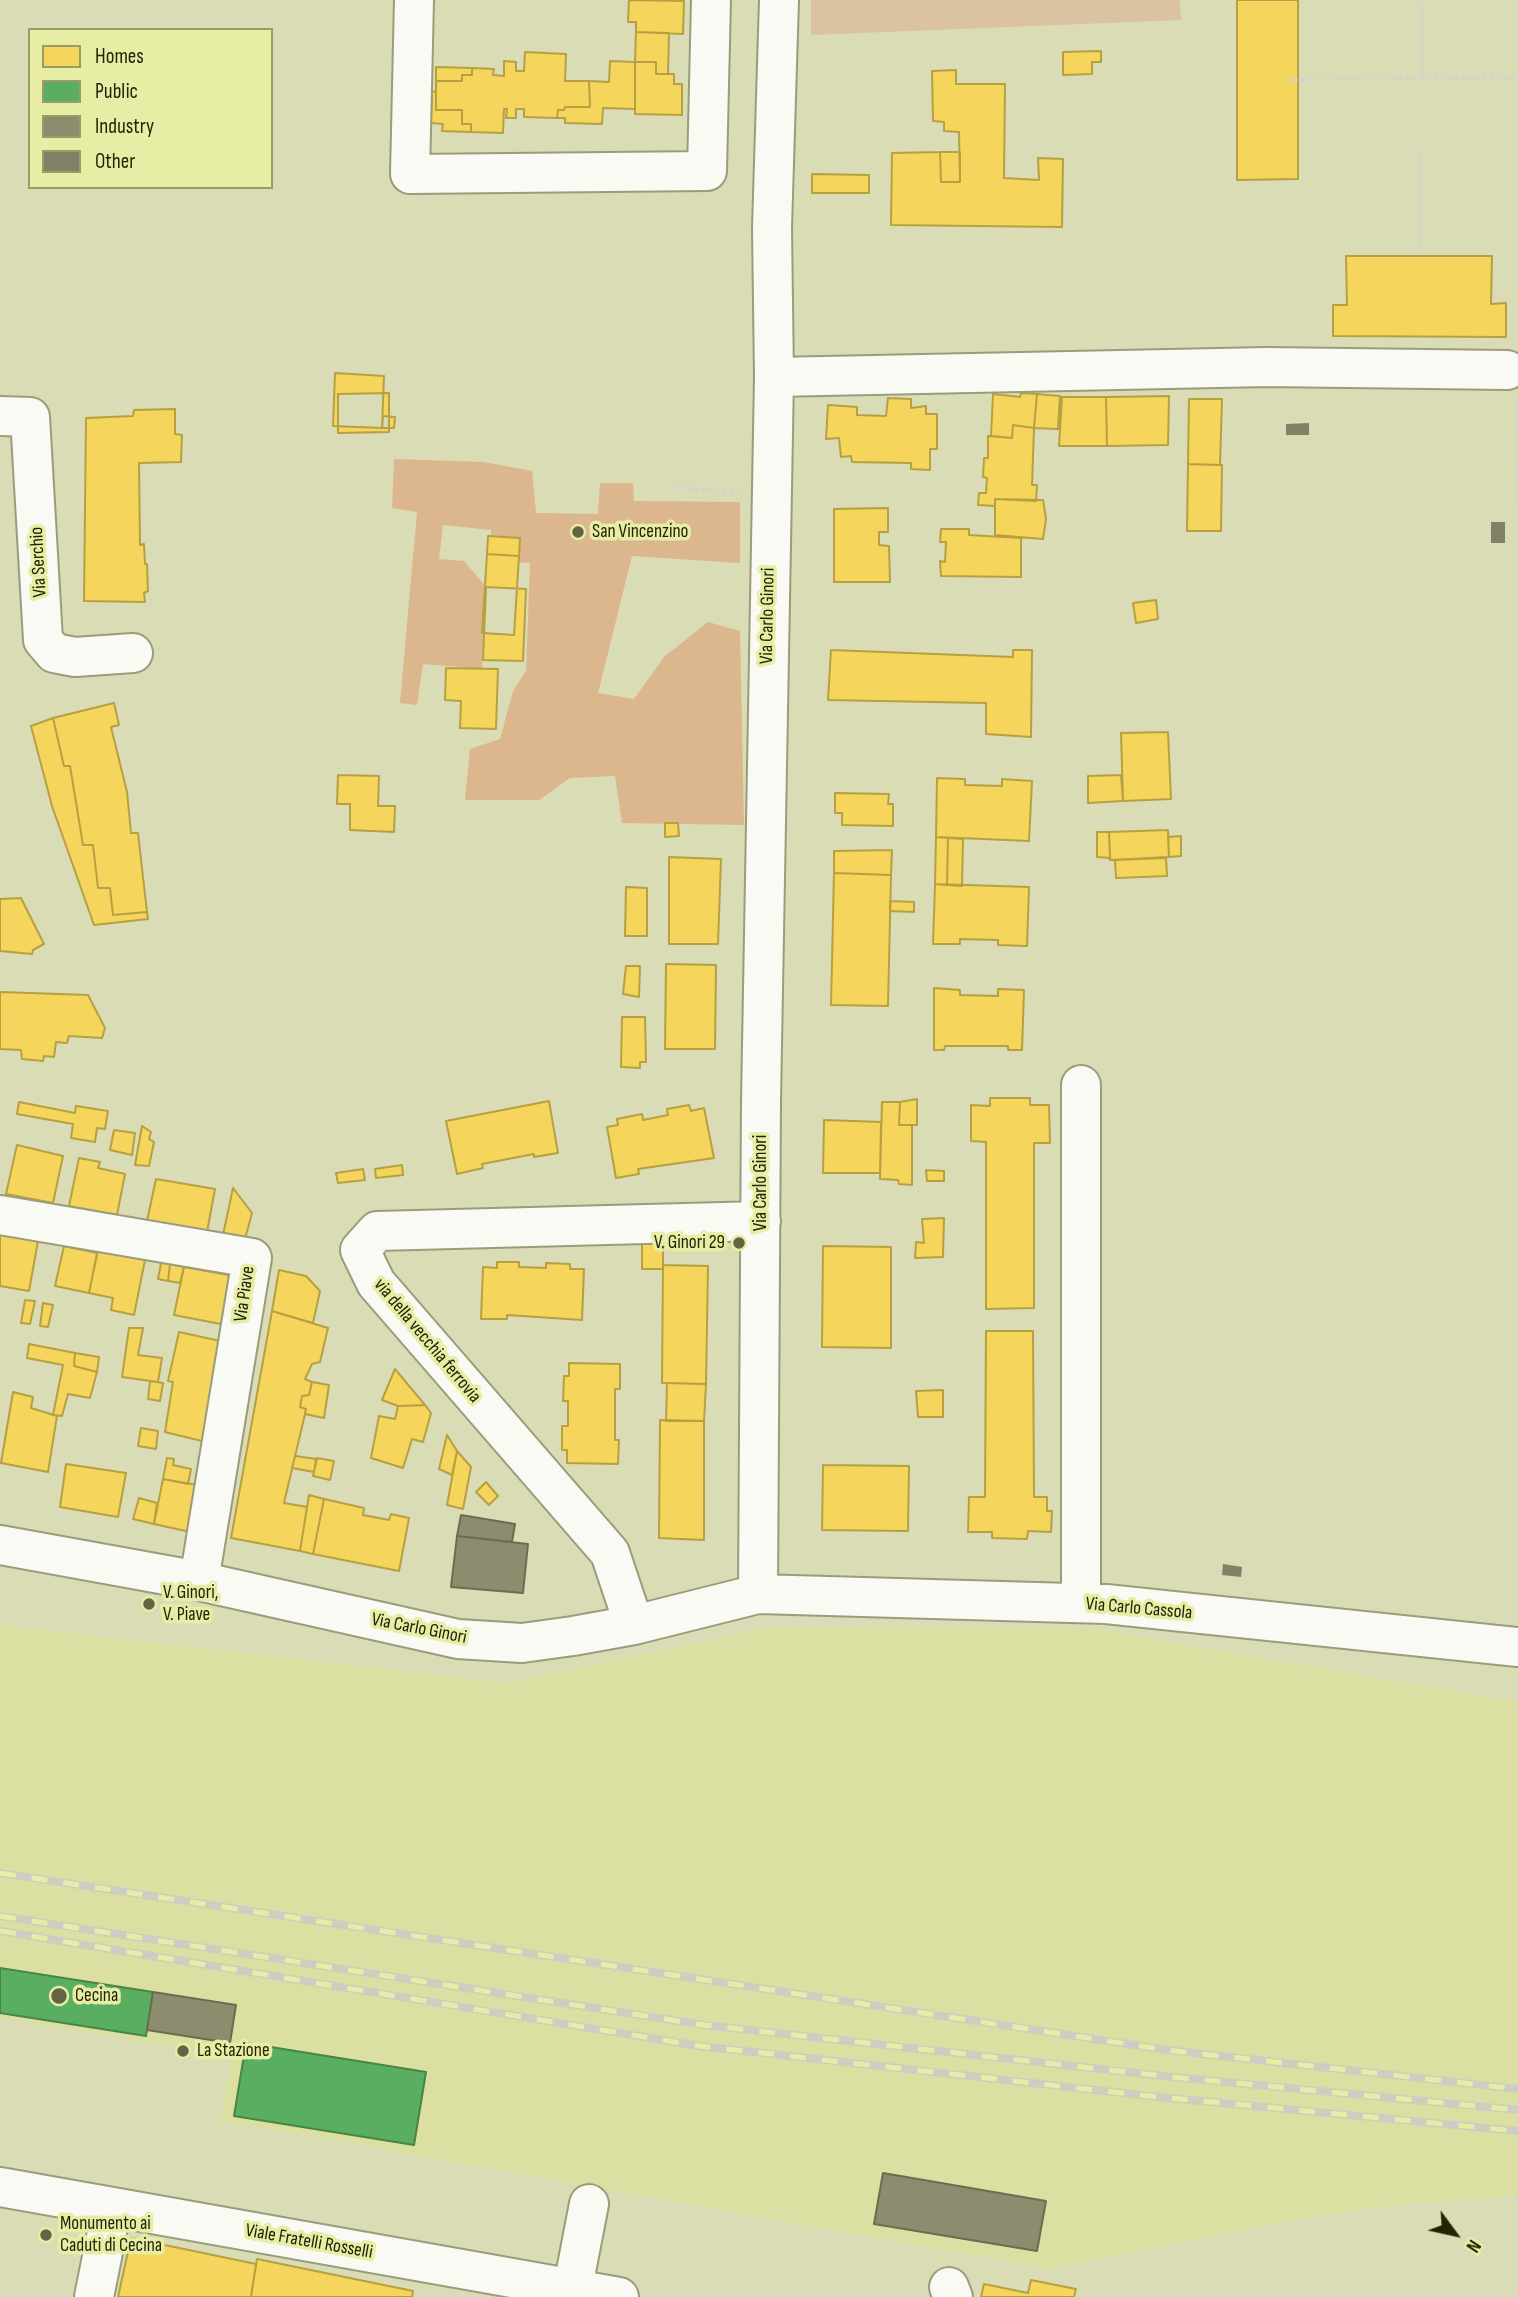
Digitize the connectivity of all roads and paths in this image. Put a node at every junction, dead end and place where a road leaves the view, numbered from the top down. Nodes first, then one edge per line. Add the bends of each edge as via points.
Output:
1 (414, 0) edge
2 (711, 0) edge
3 (779, 0) edge
4 (1421, 0) edge
5 (1518, 78) edge
6 (1423, 79) junction
7 (1287, 80) dead end
8 (1420, 151) dead end
9 (1420, 250) dead end
10 (1507, 370) joint
11 (774, 377) junction
12 (0, 416) edge
13 (674, 487) dead end
14 (772, 494) junction
15 (1518, 501) edge
16 (133, 653) dead end
17 (1082, 1085) dead end
18 (0, 1215) edge
19 (761, 1221) junction
20 (0, 1545) edge
21 (199, 1581) junction
22 (758, 1594) junction
23 (1081, 1603) junction
24 (634, 1625) junction
25 (1518, 1647) edge
26 (0, 2187) edge
27 (589, 2204) dead end
28 (112, 2207) junction
29 (572, 2293) edge
30 (94, 2297) edge
31 (619, 2297) edge

1 - 2 street via 410,174 707,171
3 - 11 street, Via Carlo Ginori via 772,228
4 - 6 path
5 - 6 path
6 - 7 path
8 - 9 path
10 - 11 street via 1267,367
10 - 15 path via 1516,379
11 - 14 street, Via Carlo Ginori
12 - 16 street, Via Serchio via 30,418 43,640 54,653 75,657
13 - 14 path
14 - 19 street, Via Carlo Ginori
17 - 23 street
18 - 21 street, Via Piave via 252,1258
19 - 22 street, Via Carlo Ginori
19 - 24 street, via della vecchia ferrovia via 377,1231 360,1250 376,1283 610,1553
20 - 21 street, Via Carlo Ginori
21 - 24 street, Via Carlo Ginori via 458,1639 522,1643
22 - 23 street, Via Carlo Cassola
22 - 24 street, Via Carlo Ginori
23 - 25 street, Via Carlo Cassola
26 - 28 street, Viale Fratelli Rosselli
27 - 29 street
28 - 29 street, Viale Fratelli Rosselli
28 - 30 street
29 - 31 street, Viale Fratelli Rosselli

